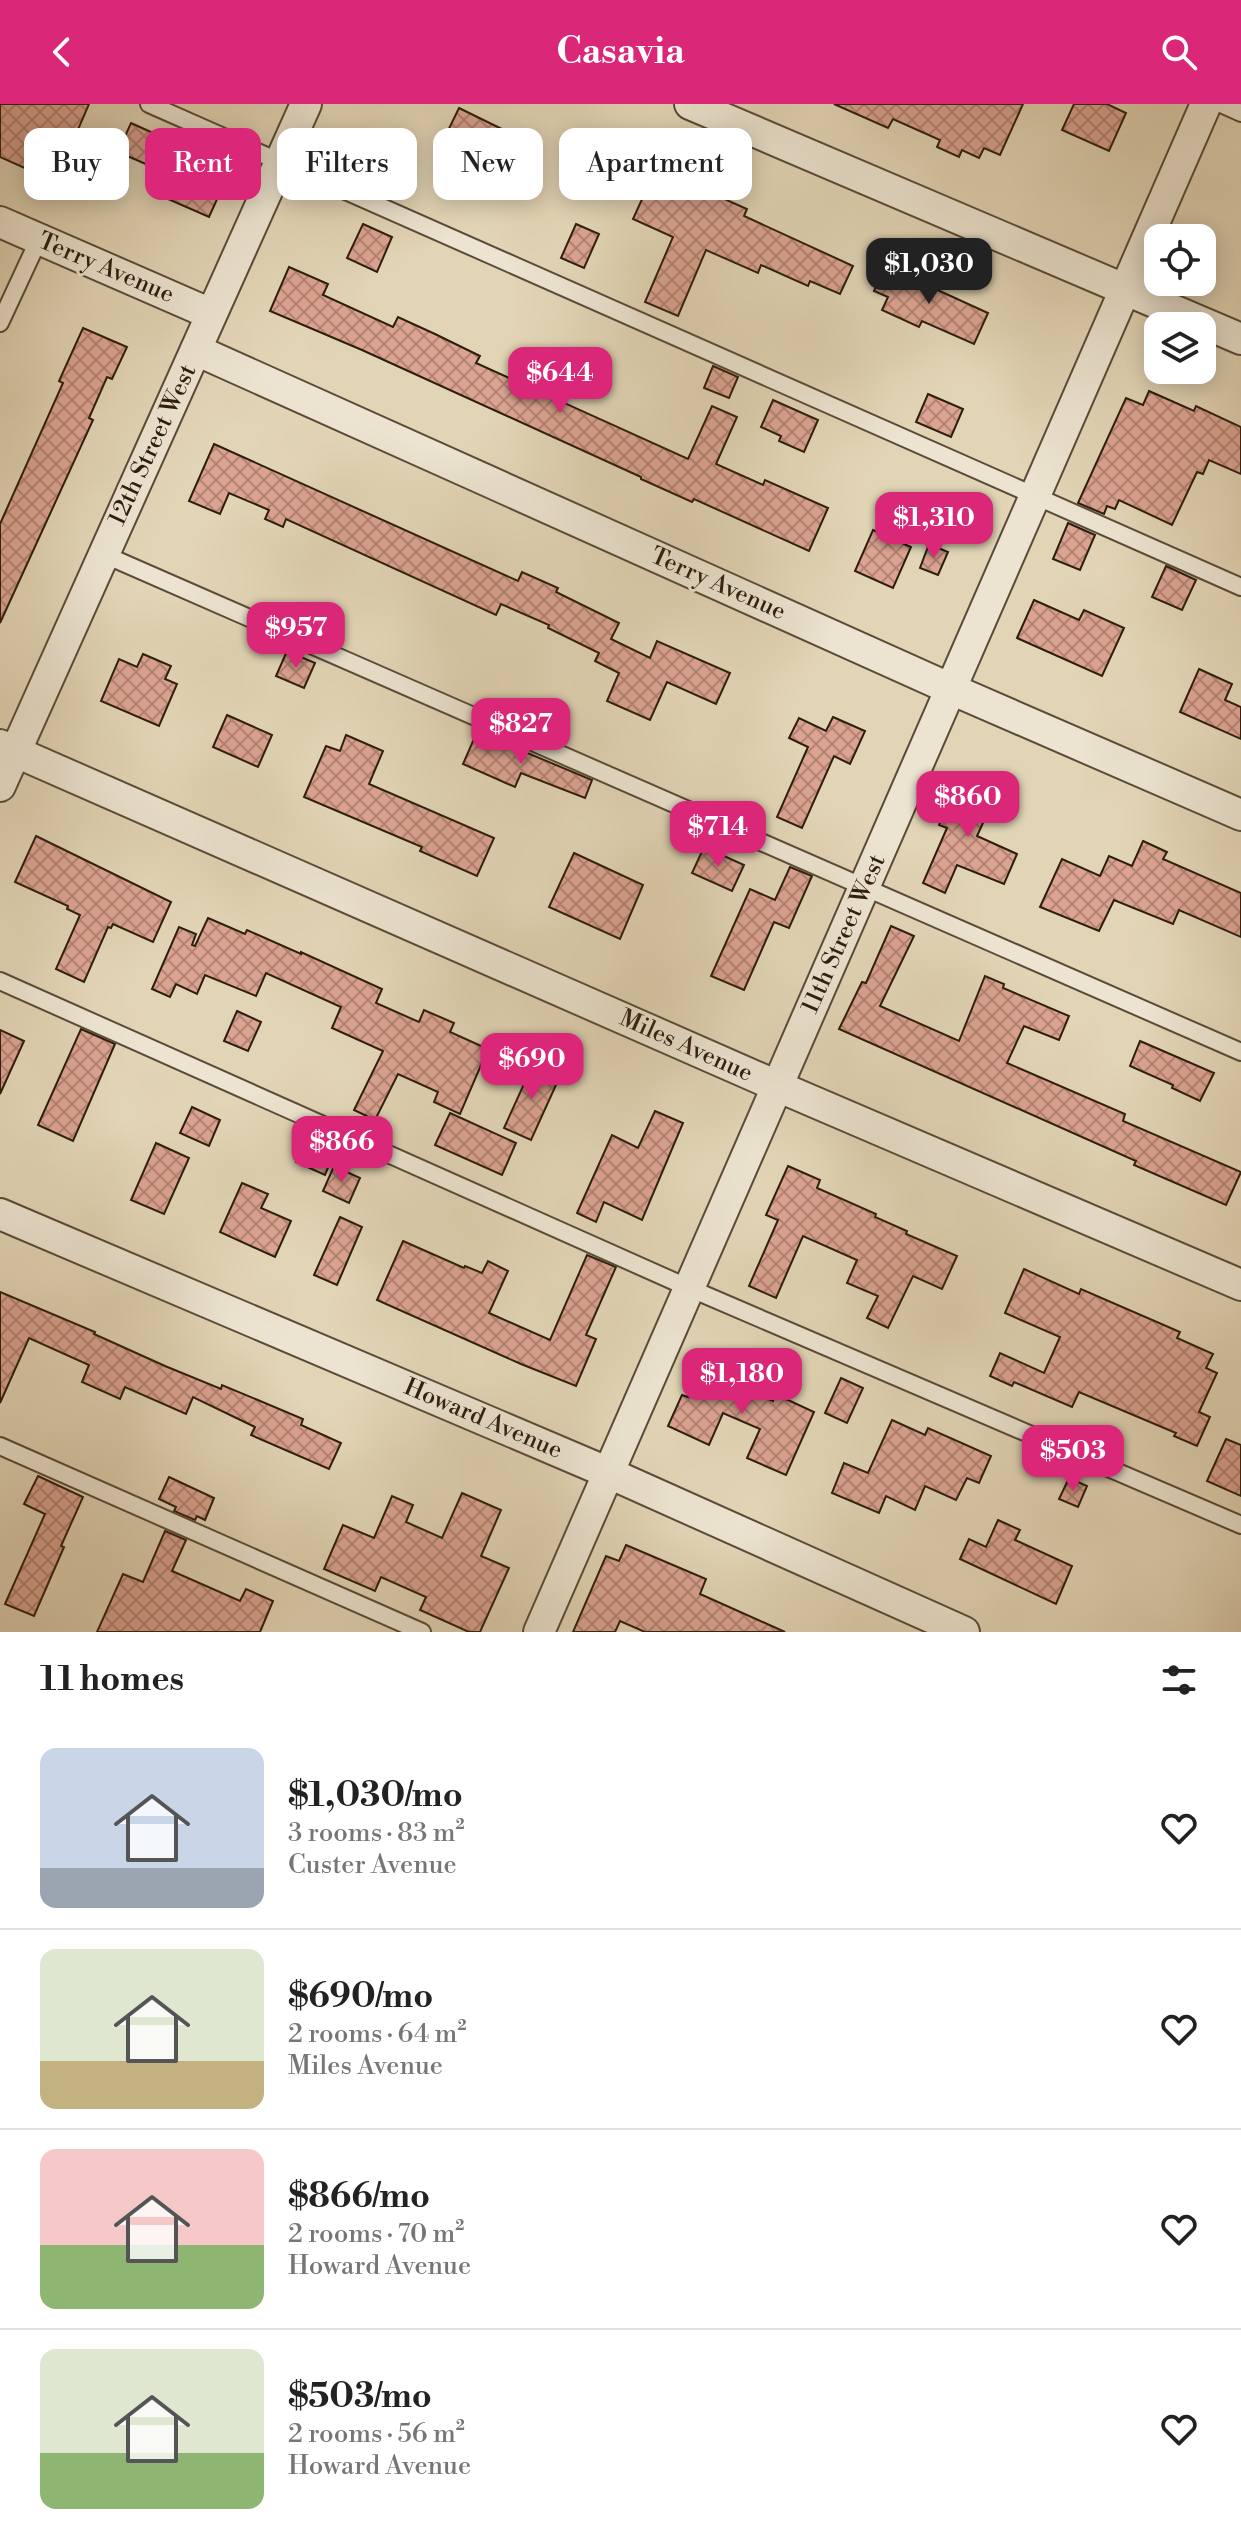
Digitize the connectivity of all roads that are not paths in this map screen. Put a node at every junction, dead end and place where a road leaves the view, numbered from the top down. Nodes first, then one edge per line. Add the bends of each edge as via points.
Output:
1 (149, 104) edge
2 (306, 104) edge
3 (690, 104) edge
4 (1206, 104) edge
5 (1221, 104) edge
6 (1241, 113) edge
7 (295, 128) edge
8 (277, 159) edge
9 (277, 170) edge
10 (369, 200) edge
11 (0, 222) edge
12 (39, 239) junction
13 (1126, 289) junction
14 (211, 314) junction
15 (0, 323) edge
16 (1241, 339) edge
17 (196, 350) junction
18 (1035, 497) junction
19 (103, 554) junction
20 (1241, 587) edge
21 (951, 689) junction
22 (8, 748) edge
23 (0, 786) edge
24 (1241, 815) edge
25 (864, 887) junction
26 (0, 981) edge
27 (1241, 1052) edge
28 (777, 1086) junction
29 (0, 1214) edge
30 (1241, 1285) edge
31 (689, 1288) junction
32 (0, 1446) edge
33 (609, 1473) junction
34 (1241, 1525) edge
35 (422, 1632) edge
36 (539, 1632) edge
37 (964, 1632) edge

1 - 8 lane
2 - 7 street, 12th Street West
3 - 13 street
4 - 13 street, 11th Street West
5 - 6 lane
9 - 14 street, 12th Street West
10 - 18 lane
11 - 12 street, Terry Avenue
12 - 14 street, Terry Avenue
12 - 15 lane
13 - 16 street
13 - 18 street, 11th Street West
14 - 17 street, 12th Street West
17 - 19 street, 12th Street West
17 - 21 street, Terry Avenue
18 - 20 lane
18 - 21 street, 11th Street West
19 - 22 street, 12th Street West
19 - 25 lane
21 - 24 street, Terry Avenue
21 - 25 street, 11th Street West
22 - 23 street, 12th Street West
22 - 28 street, Miles Avenue
25 - 27 lane
25 - 28 street, 11th Street West
26 - 31 lane
28 - 30 street, Miles Avenue
28 - 31 street, 11th Street West
29 - 33 street, Howard Avenue
31 - 33 street, 11th Street West
31 - 34 lane
32 - 35 lane
33 - 36 street, 11th Street West
33 - 37 street, Howard Avenue

